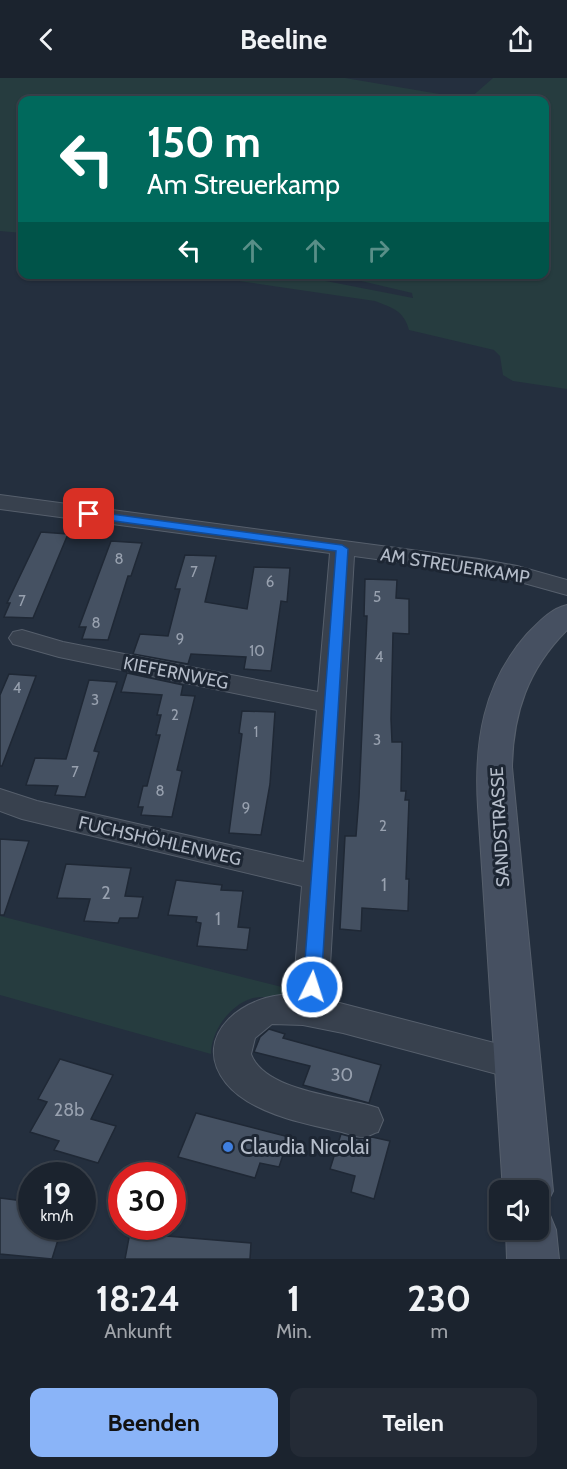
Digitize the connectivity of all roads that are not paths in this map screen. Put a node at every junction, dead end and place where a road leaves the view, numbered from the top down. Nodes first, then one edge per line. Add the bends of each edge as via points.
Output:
1 (0, 502) edge
2 (342, 549) junction
3 (567, 588) edge
4 (567, 614) edge
5 (22, 638) dead end
6 (332, 704) junction
7 (0, 800) edge
8 (320, 878) junction
9 (310, 1009) junction
10 (516, 1063) junction
11 (364, 1120) dead end
12 (527, 1180) edge
13 (532, 1240) edge
14 (533, 1259) edge

1 - 2 street, AM STREUERKAMP
2 - 3 street, AM STREUERKAMP via 517,573
2 - 6 street
4 - 10 street, SANDSTRASSE via 519,668 501,711 496,737
5 - 6 street, KIEFERNWEG via 59,649
6 - 8 street
7 - 8 street, FUCHSHÖHLENWEG
8 - 9 street
9 - 10 street
9 - 11 street via 272,1009 251,1018 233,1042 233,1057 240,1075 260,1090 285,1100
10 - 12 street, SANDSTRASSE
13 - 14 street

